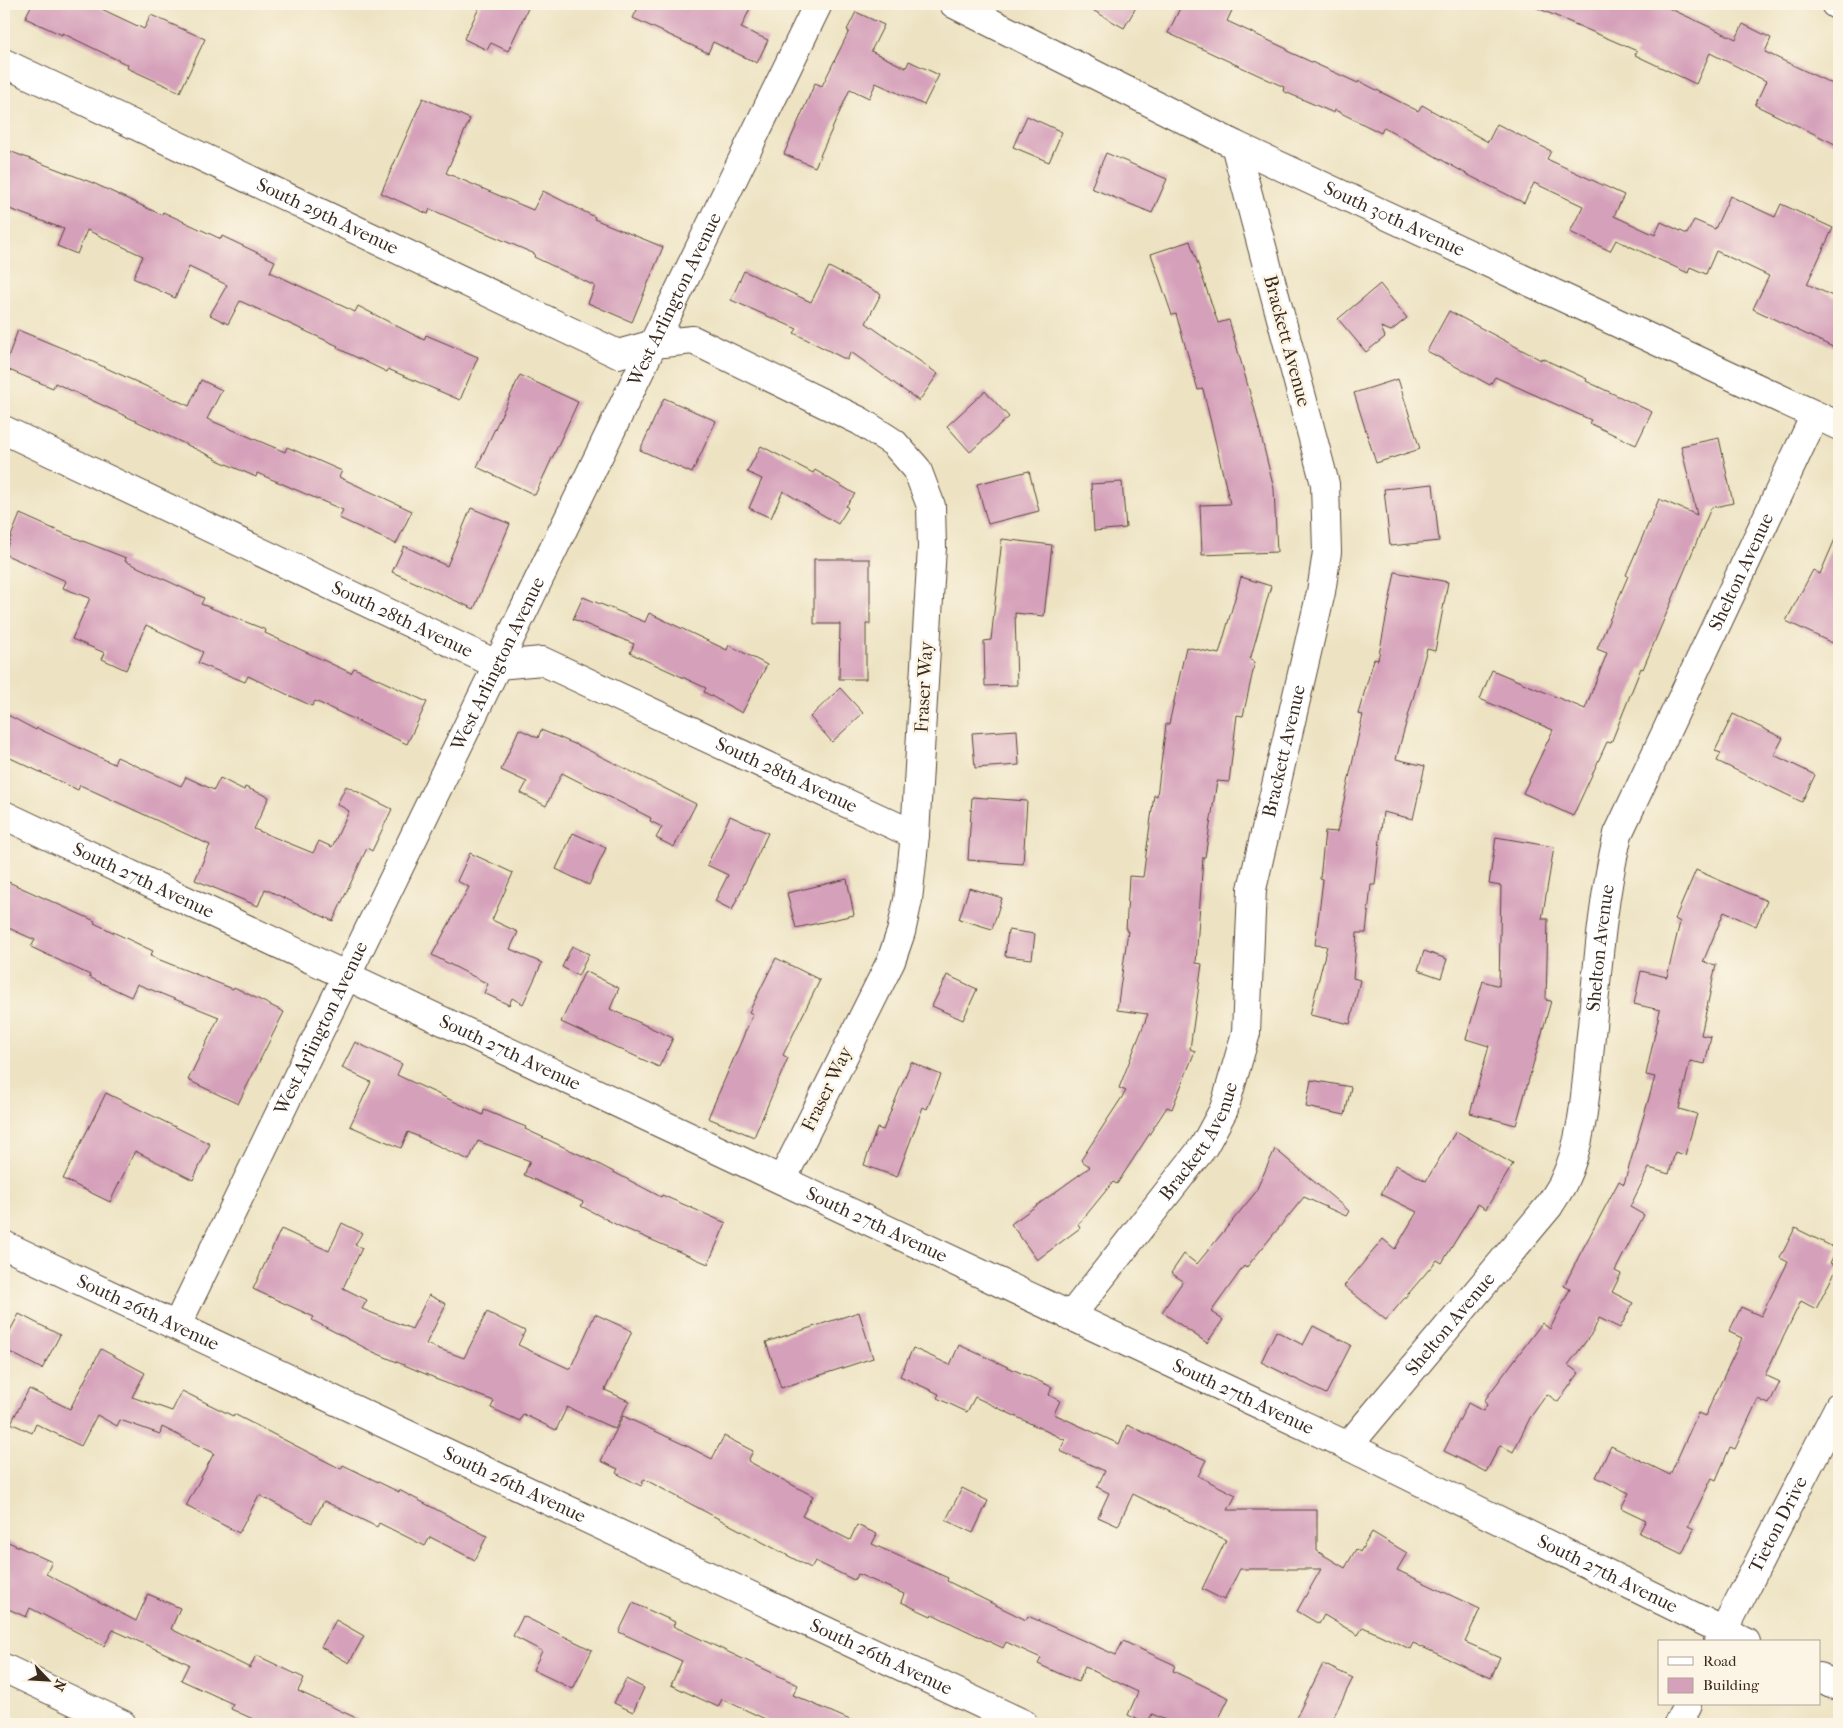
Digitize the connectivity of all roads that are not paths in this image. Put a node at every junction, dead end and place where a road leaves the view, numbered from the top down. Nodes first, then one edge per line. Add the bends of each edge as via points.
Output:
1 (818, 4) edge
2 (954, 4) edge
3 (1835, 4) edge
4 (1839, 6) edge
5 (4, 63) edge
6 (1234, 145) junction
7 (654, 344) junction
8 (1815, 415) junction
9 (1839, 426) edge
10 (4, 430) edge
11 (498, 665) junction
12 (4, 816) edge
13 (915, 835) junction
14 (346, 977) junction
15 (782, 1180) junction
16 (4, 1245) edge
17 (1070, 1317) junction
18 (177, 1324) junction
19 (1839, 1406) edge
20 (1348, 1446) junction
21 (1729, 1638) edge
22 (4, 1668) edge
23 (1820, 1678) edge
24 (1839, 1687) edge
25 (1687, 1706) edge
26 (122, 1724) edge
27 (1024, 1724) edge
28 (1678, 1724) edge

1 - 7 street, West Arlington Avenue
2 - 6 street, South 30th Avenue
3 - 4 street
5 - 7 street, South 29th Avenue via 618,354
6 - 8 street, South 30th Avenue
6 - 17 street, Brackett Avenue via 1325,484 1327,552 1321,592 1252,889 1246,1033 1224,1109 1204,1146
7 - 11 street, West Arlington Avenue
7 - 13 street, Fraser Way via 693,340 860,421 894,443 917,469 931,506 932,547
8 - 9 street, South 30th Avenue
8 - 20 street, Shelton Avenue via 1618,834 1604,906 1583,1110 1575,1152 1563,1184
10 - 11 street, South 28th Avenue
11 - 13 street, South 28th Avenue via 542,661
11 - 14 street, West Arlington Avenue
12 - 14 street, South 27th Avenue
13 - 15 street, Fraser Way via 908,900 891,961
14 - 15 street, South 27th Avenue
14 - 18 street, West Arlington Avenue
15 - 17 street, South 27th Avenue
16 - 18 street, South 26th Avenue
17 - 20 street, South 27th Avenue
18 - 27 street, South 26th Avenue
19 - 21 street, Tieton Drive
20 - 21 street, South 27th Avenue
22 - 26 street
23 - 24 street
25 - 28 street

